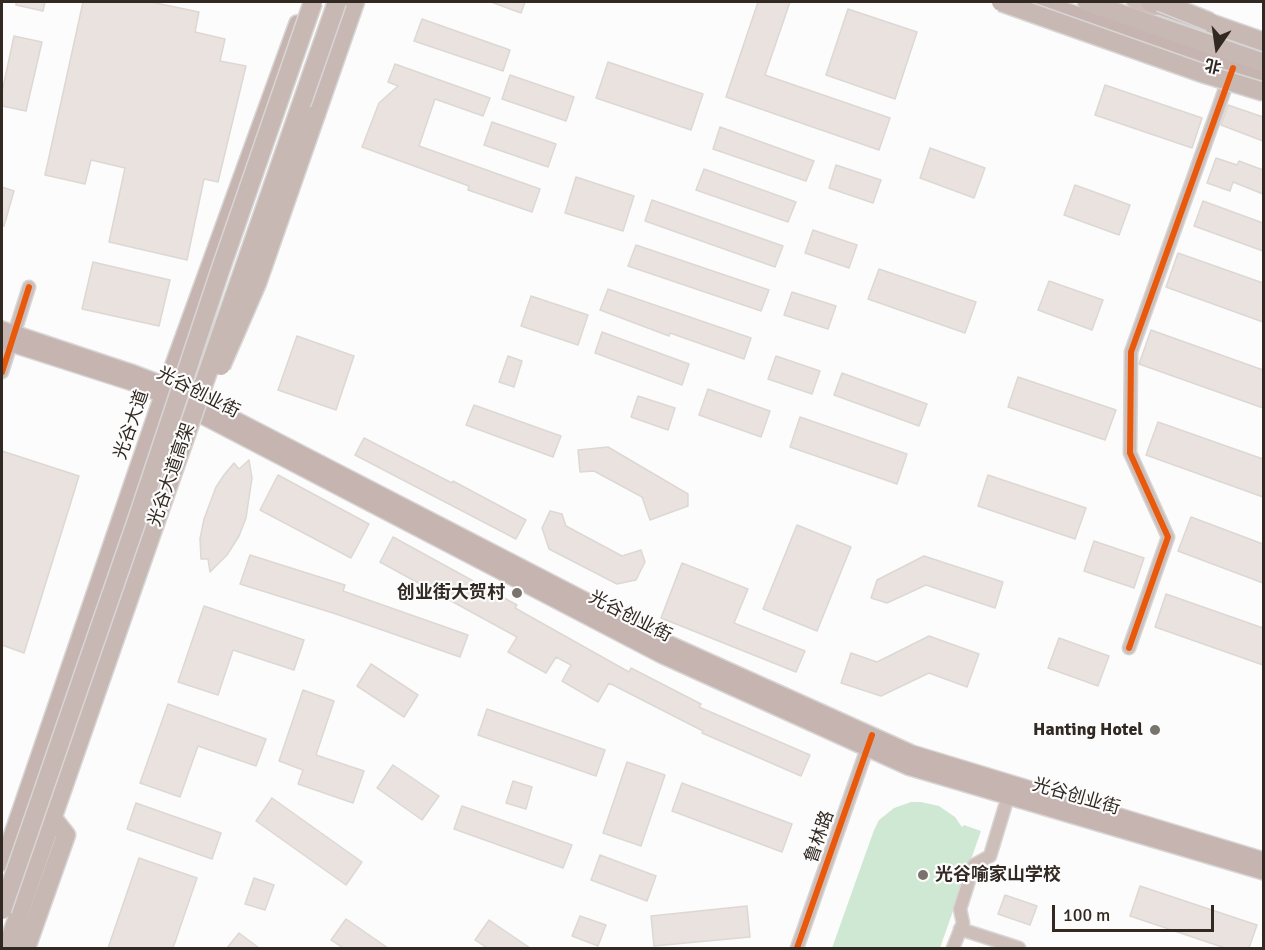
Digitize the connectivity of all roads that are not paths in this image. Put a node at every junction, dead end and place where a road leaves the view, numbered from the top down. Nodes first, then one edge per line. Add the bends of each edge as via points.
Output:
1 (304, 2) edge
2 (313, 2) edge
3 (337, 2) edge
4 (346, 2) edge
5 (355, 2) edge
6 (1001, 2) edge
7 (1041, 2) edge
8 (1088, 2) edge
9 (1104, 2) edge
10 (1133, 2) edge
11 (1150, 2) edge
12 (1160, 2) edge
13 (1167, 2) edge
14 (1210, 22) junction
15 (1263, 35) edge
16 (1263, 42) edge
17 (1263, 47) edge
18 (1263, 57) edge
19 (1263, 63) edge
20 (1233, 68) junction
21 (1263, 78) edge
22 (1263, 92) edge
23 (29, 287) dead end
24 (7, 337) edge
25 (2, 372) edge
26 (165, 390) junction
27 (195, 405) junction
28 (182, 446) junction
29 (1129, 648) dead end
30 (869, 742) junction
31 (1010, 790) junction
32 (55, 821) junction
33 (1263, 860) edge
34 (2, 863) edge
35 (1263, 872) edge
36 (2, 910) edge
37 (960, 929) junction
38 (7, 948) edge
39 (13, 948) edge
40 (26, 948) edge
41 (796, 948) edge
42 (953, 948) edge
43 (1018, 948) edge

1 - 26 main road, 光谷大道
2 - 36 highway, 光谷大道高架, bridge
3 - 28 highway, 光谷大道高架, bridge
4 - 27 main road via 213,374
5 - 28 highway, bridge via 257,283
6 - 22 highway, bridge
7 - 20 main road
8 - 19 highway
9 - 18 street
10 - 17 street
11 - 14 highway, bridge
12 - 14 highway, bridge
13 - 15 main road
14 - 16 highway
20 - 21 main road
20 - 29 street via 1131,352 1130,453 1168,537
23 - 24 street
24 - 25 street
24 - 26 main road, 光谷创业街
26 - 27 main road, 光谷创业街
26 - 34 main road, 光谷大道
27 - 30 main road, 光谷创业街 via 221,412 669,644
27 - 32 main road via 188,452
28 - 38 highway, 光谷大道高架
30 - 31 main road, 光谷创业街 via 912,753
30 - 41 street, 鲁林路
31 - 33 main road, 光谷创业街
31 - 35 main road, 光谷创业街
31 - 37 street via 990,856 974,865 960,909
32 - 39 main road
32 - 40 highway via 66,835
37 - 42 street
37 - 43 street

